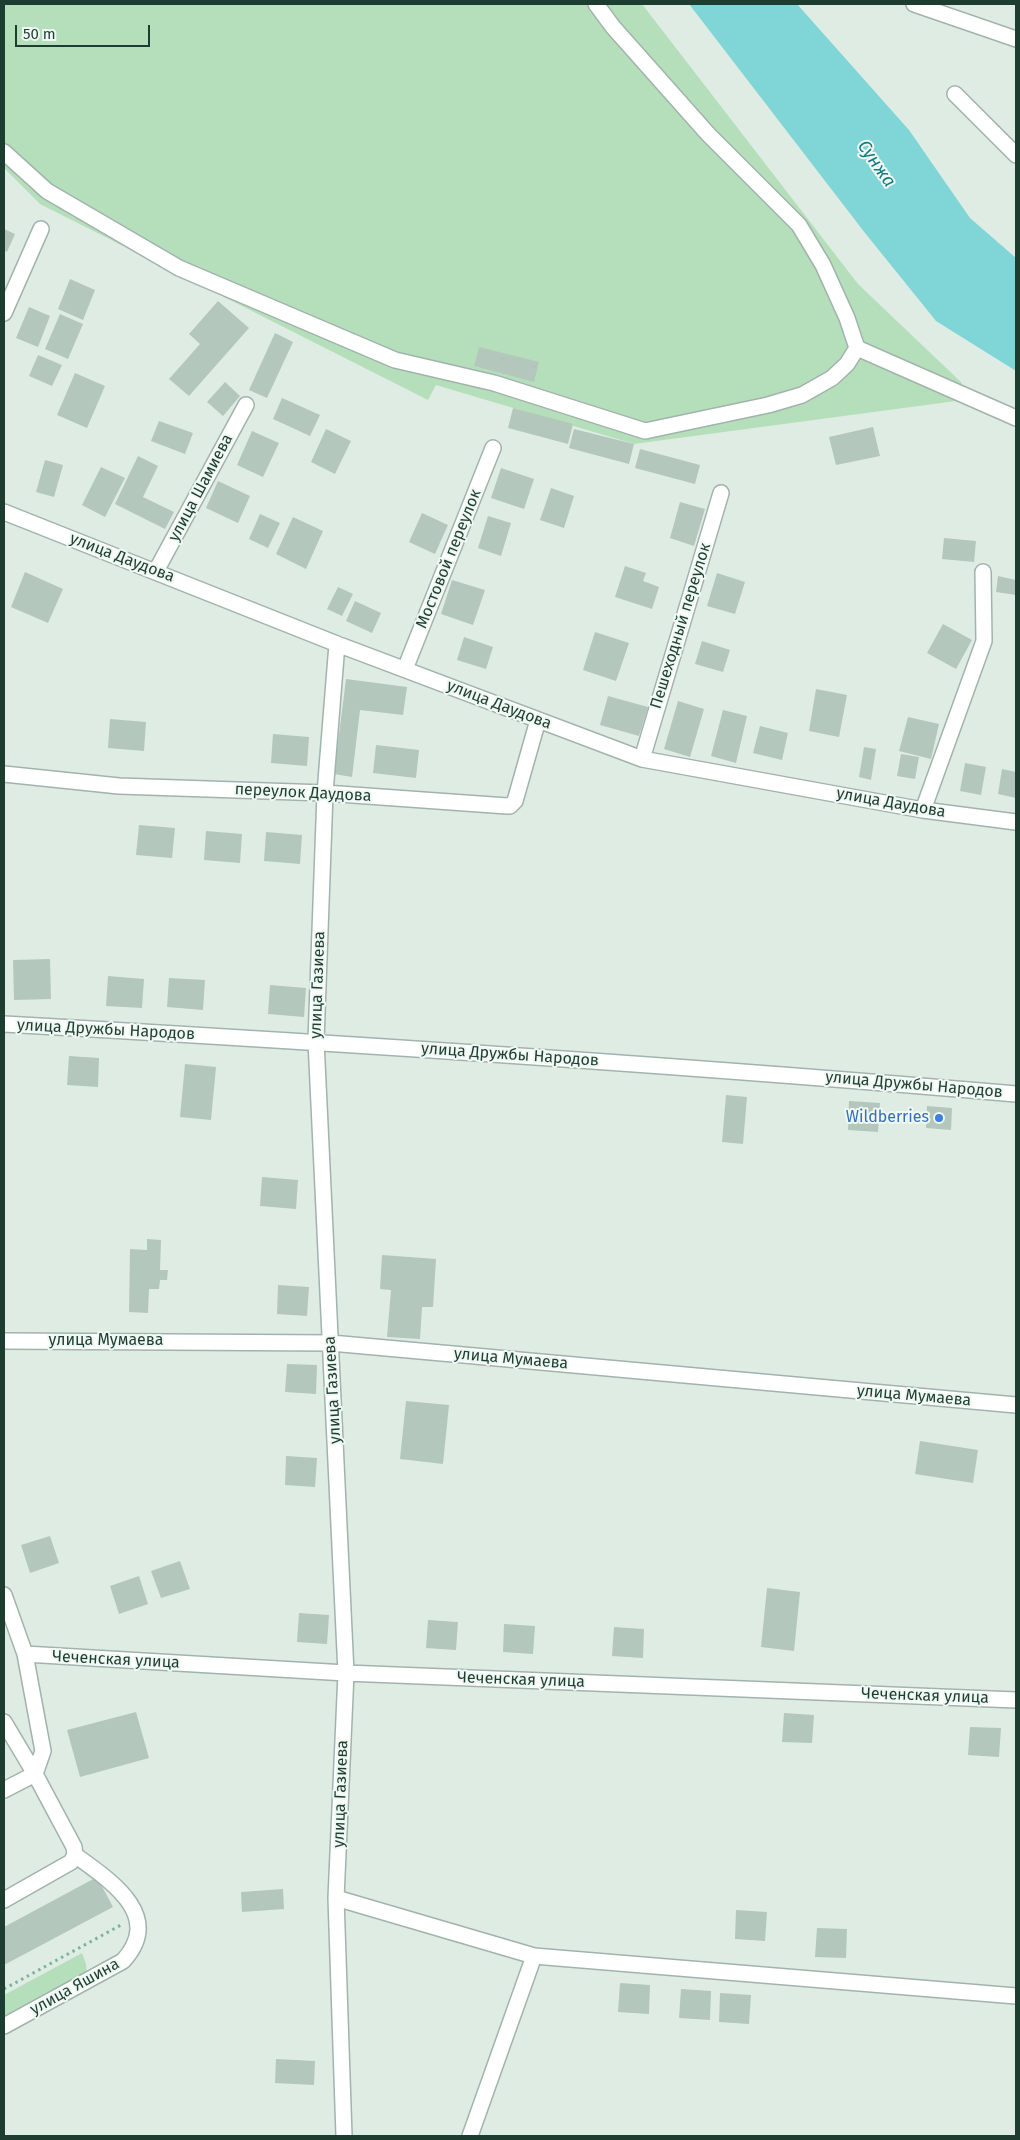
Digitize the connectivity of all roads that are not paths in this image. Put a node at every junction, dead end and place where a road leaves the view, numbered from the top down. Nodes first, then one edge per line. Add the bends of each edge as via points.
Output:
1 (596, 4) edge
2 (914, 4) edge
3 (1016, 40) edge
4 (956, 94) dead end
5 (4, 152) edge
6 (1016, 155) edge
7 (41, 229) dead end
8 (4, 314) edge
9 (857, 348) junction
10 (246, 405) dead end
11 (1016, 418) edge
12 (493, 448) dead end
13 (721, 493) dead end
14 (4, 512) edge
15 (156, 571) junction
16 (983, 572) dead end
17 (337, 644) junction
18 (405, 669) junction
19 (538, 720) junction
20 (642, 759) junction
21 (4, 774) edge
22 (325, 793) junction
23 (923, 810) junction
24 (1016, 822) edge
25 (4, 1024) edge
26 (316, 1042) junction
27 (1016, 1094) edge
28 (4, 1341) edge
29 (331, 1343) junction
30 (1016, 1405) edge
31 (4, 1595) edge
32 (25, 1654) junction
33 (346, 1673) junction
34 (1016, 1700) edge
35 (4, 1722) edge
36 (34, 1774) junction
37 (4, 1790) edge
38 (75, 1856) junction
39 (336, 1898) junction
40 (4, 1900) edge
41 (534, 1956) junction
42 (1016, 1996) edge
43 (4, 2026) edge
44 (344, 2136) edge
45 (470, 2136) edge

1 - 9 street via 612,27 708,134 799,225 823,265
2 - 3 street
4 - 6 street
5 - 9 street via 47,192 179,268 394,360 494,384 645,431 802,395 832,378 847,364
7 - 8 street
9 - 11 street
10 - 15 street, улица Шамиева
12 - 18 street, Мостовой переулок
13 - 20 street, Пешеходный переулок
14 - 15 street, улица Даудова
15 - 17 street, улица Даудова
16 - 23 street via 984,641
17 - 18 street, улица Даудова
17 - 22 street, улица Газиева
18 - 19 street, улица Даудова
19 - 20 street, улица Даудова
19 - 22 street, переулок Даудова via 515,801 510,806
20 - 23 street, улица Даудова
21 - 22 street, переулок Даудова via 119,786
22 - 26 street, улица Газиева
23 - 24 street, улица Даудова
25 - 26 street, улица Дружбы Народов
26 - 27 street, улица Дружбы Народов via 756,1072
26 - 29 street, улица Газиева
28 - 29 street, улица Мумаева
29 - 30 street, улица Мумаева
29 - 33 street, улица Газиева
31 - 32 street
32 - 33 street, Чеченская улица
32 - 36 street via 43,1751
33 - 34 street, Чеченская улица
33 - 39 street, улица Газиева
35 - 36 street
36 - 37 street
36 - 38 street via 74,1847
38 - 40 street via 71,1862
38 - 43 street, улица Яшина via 114,1884 134,1910 138,1926 136,1941 123,1960
39 - 41 street
39 - 44 street, улица Газиева
41 - 42 street
41 - 45 street

